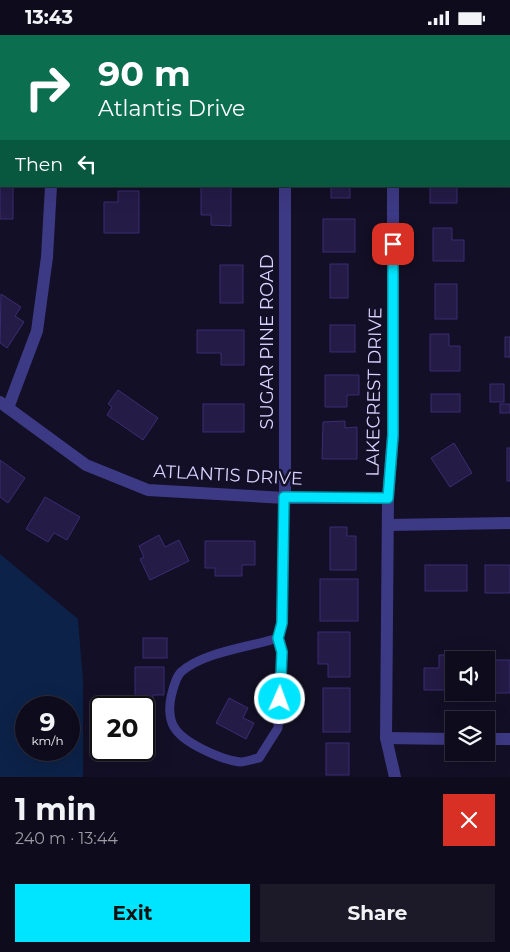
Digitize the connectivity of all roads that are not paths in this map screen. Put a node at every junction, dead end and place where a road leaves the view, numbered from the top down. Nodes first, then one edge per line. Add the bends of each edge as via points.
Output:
1 (51, 187) edge
2 (285, 187) edge
3 (393, 187) edge
4 (4, 405) edge
5 (284, 497) junction
6 (388, 498) junction
7 (510, 523) edge
8 (388, 525) junction
9 (278, 638) junction
10 (386, 737) junction
11 (445, 739) edge
12 (495, 739) edge
13 (510, 739) edge
14 (395, 777) edge

1 - 4 street via 47,257 37,331
2 - 5 street, SUGAR PINE ROAD
3 - 6 street, LAKECREST DRIVE via 393,435
4 - 5 street, ATLANTIS DRIVE via 86,465 148,490
5 - 6 street, ATLANTIS DRIVE
5 - 9 lane via 282,623
6 - 8 street, LAKECREST DRIVE
7 - 8 street
8 - 10 street, LAKECREST DRIVE
9 - 9 lane via 197,662 180,673 170,700 170,717 181,737 222,758 242,762 259,758 278,728 282,652
10 - 11 street
10 - 14 street, LAKECREST DRIVE
12 - 13 street

